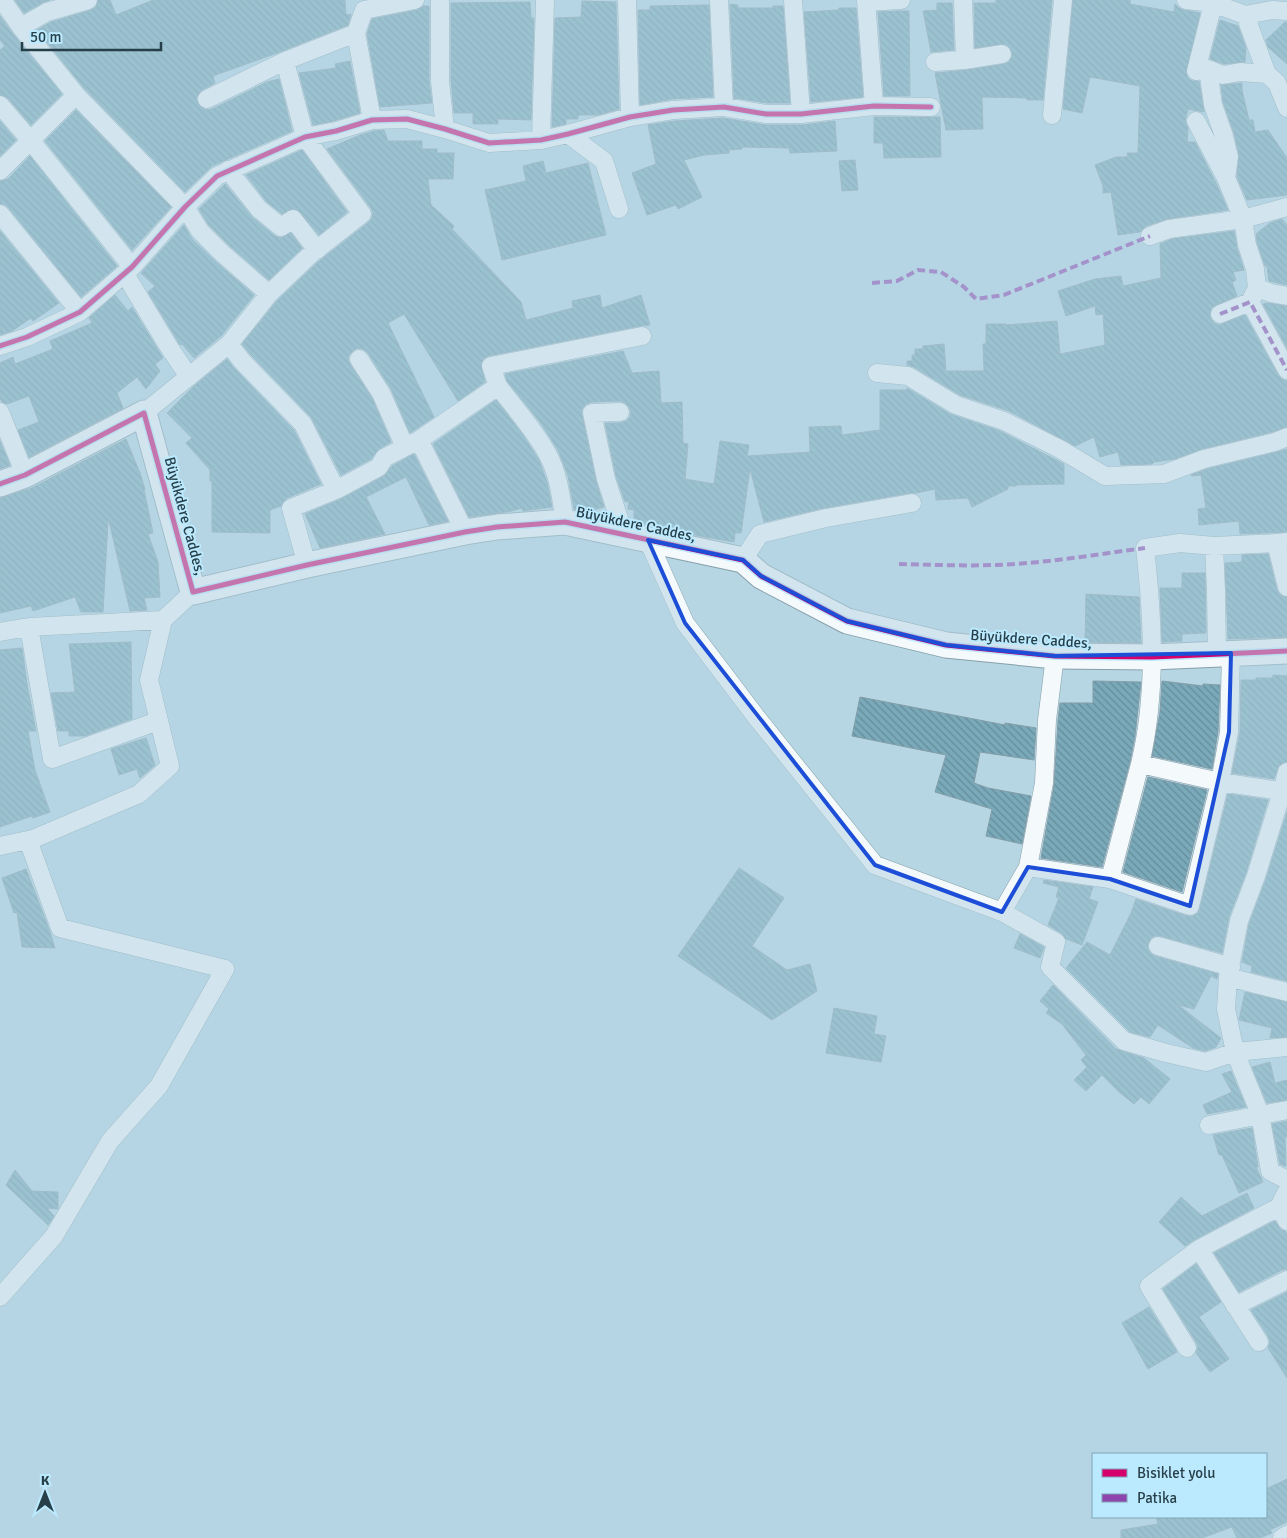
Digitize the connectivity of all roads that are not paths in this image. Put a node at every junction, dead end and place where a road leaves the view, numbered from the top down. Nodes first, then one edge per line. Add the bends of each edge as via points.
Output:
1 (2, 0) edge
2 (88, 0) edge
3 (415, 0) edge
4 (440, 0) edge
5 (539, 0) edge
6 (546, 0) edge
7 (627, 0) edge
8 (719, 0) edge
9 (793, 0) edge
10 (901, 0) edge
11 (964, 0) edge
12 (1063, 0) edge
13 (1186, 0) edge
14 (866, 1) edge
15 (1214, 2) edge
16 (1278, 7) edge
17 (1245, 15) junction
18 (21, 28) junction
19 (356, 33) junction
20 (1002, 54) dead end
21 (965, 60) junction
22 (284, 61) junction
23 (935, 62) dead end
24 (1208, 70) junction
25 (1267, 74) junction
26 (76, 95) junction
27 (207, 99) dead end
28 (0, 105) edge
29 (874, 106) junction
30 (724, 107) junction
31 (931, 107) dead end
32 (1287, 108) edge
33 (802, 114) junction
34 (1052, 114) dead end
35 (630, 117) junction
36 (372, 120) junction
37 (1196, 121) dead end
38 (445, 129) junction
39 (568, 134) junction
40 (305, 137) junction
41 (541, 140) junction
42 (31, 141) junction
43 (228, 170) junction
44 (0, 171) edge
45 (1226, 178) junction
46 (1287, 207) edge
47 (185, 208) junction
48 (619, 209) dead end
49 (0, 214) edge
50 (1243, 219) junction
51 (1150, 236) dead end
52 (317, 250) junction
53 (129, 271) junction
54 (269, 294) junction
55 (1253, 295) junction
56 (1287, 296) edge
57 (80, 312) junction
58 (1220, 314) dead end
59 (642, 336) dead end
60 (2, 343) edge
61 (229, 344) junction
62 (359, 359) dead end
63 (1287, 370) edge
64 (877, 373) dead end
65 (189, 377) junction
66 (498, 386) junction
67 (0, 412) edge
68 (144, 412) junction
69 (620, 412) dead end
70 (1287, 437) edge
71 (412, 443) junction
72 (26, 475) junction
73 (0, 484) edge
74 (336, 490) junction
75 (912, 503) dead end
76 (565, 522) junction
77 (465, 532) junction
78 (624, 534) junction
79 (648, 540) junction
80 (1282, 542) edge
81 (1214, 546) junction
82 (743, 560) junction
83 (307, 565) junction
84 (1287, 587) edge
85 (193, 592) junction
86 (163, 620) junction
87 (29, 627) junction
88 (0, 632) edge
89 (1287, 651) edge
90 (1224, 654) junction
91 (1055, 656) junction
92 (1152, 657) junction
93 (158, 721) junction
94 (1140, 764) junction
95 (1287, 772) edge
96 (1220, 782) junction
97 (1285, 792) edge
98 (28, 840) junction
99 (0, 846) edge
100 (1028, 867) junction
101 (1110, 879) junction
102 (1002, 912) junction
103 (1158, 946) dead end
104 (1229, 972) junction
105 (1287, 992) edge
106 (1287, 1047) edge
107 (1235, 1052) junction
108 (1287, 1110) edge
109 (1260, 1114) junction
110 (1209, 1125) dead end
111 (1287, 1180) edge
112 (1287, 1191) edge
113 (1283, 1214) edge
114 (1200, 1249) junction
115 (1287, 1280) edge
116 (0, 1297) edge
117 (1235, 1306) junction
118 (1259, 1342) dead end
119 (1187, 1348) dead end
120 (1287, 1535) edge
121 (1282, 1538) edge

1 - 18 street
2 - 18 street via 47,12
3 - 19 street via 364,10
4 - 38 street via 440,81
5 - 6 street
6 - 41 street
7 - 35 street
8 - 30 street
9 - 33 street
10 - 14 street
11 - 21 street
12 - 34 street
13 - 15 street
14 - 29 street
15 - 17 street
15 - 24 street via 1196,71
16 - 17 street
17 - 25 street
18 - 26 street
19 - 22 street
19 - 36 street
20 - 21 street
21 - 23 street
22 - 27 street
22 - 40 street
24 - 25 street via 1223,75 1240,72
24 - 45 street via 1213,105 1229,157
25 - 32 street via 1277,83
26 - 42 street
26 - 47 street
28 - 42 street
29 - 31 street
29 - 33 street
30 - 33 street via 766,114
30 - 35 street
35 - 39 street
36 - 38 street via 407,119
36 - 40 street
37 - 45 street
38 - 41 street via 489,143
39 - 41 street
39 - 48 street via 604,161
40 - 43 street
40 - 52 street via 362,214
42 - 44 street
42 - 53 street
43 - 47 street via 217,176
43 - 52 street via 259,209 281,227 293,219
45 - 50 street
46 - 50 street
47 - 53 street
47 - 54 street via 200,231
49 - 57 street
50 - 51 street via 1169,229
50 - 55 street via 1255,269
52 - 54 street
53 - 57 street
53 - 65 street via 167,344
54 - 61 street
55 - 56 street via 1271,293
55 - 58 street
55 - 63 street
57 - 60 street via 28,337
59 - 66 street via 491,366
61 - 65 street
61 - 74 street via 303,424
62 - 71 street
64 - 70 street via 908,376 956,405 1004,422 1060,449 1105,476 1164,474 1204,458
65 - 68 street
66 - 71 street
66 - 76 street via 548,455 559,485
67 - 72 street
68 - 72 street
68 - 85 street, Büyükdere Caddes,
69 - 78 street via 592,413 606,479
71 - 74 street via 384,458 379,468
71 - 77 street
72 - 73 street
74 - 83 street via 291,508
75 - 82 street via 760,534
76 - 77 street, Büyükdere Caddes,
76 - 78 street, Büyükdere Caddes,
77 - 83 street, Büyükdere Caddes,
78 - 79 street, Büyükdere Caddes,
79 - 82 street, Büyükdere Caddes,
79 - 102 street via 685,623 875,865
80 - 81 street
80 - 84 street
81 - 90 street
81 - 92 street via 1180,544 1145,548
82 - 91 street, Büyükdere Caddes, via 761,576 847,621 946,645
83 - 85 street, Büyükdere Caddes,
85 - 86 street
86 - 87 street
86 - 93 street via 149,680
87 - 88 street
87 - 93 street via 52,759
89 - 90 street, Büyükdere Caddes,
90 - 92 street, Büyükdere Caddes,
90 - 96 street via 1229,732
91 - 92 street, Büyükdere Caddes,
91 - 100 street via 1044,783
92 - 94 street via 1150,713
93 - 98 street via 170,766 139,794
94 - 96 street
94 - 101 street
95 - 97 street
96 - 97 street
96 - 101 street via 1190,906
97 - 104 street via 1239,921
98 - 99 street
98 - 116 street via 60,928 225,969 159,1086 110,1141 54,1236
100 - 101 street
100 - 102 street
102 - 107 street via 1056,942 1050,967 1124,1041 1206,1062
103 - 104 street
104 - 105 street
104 - 107 street via 1226,1009
106 - 107 street
107 - 109 street
108 - 109 street
109 - 110 street
109 - 111 street via 1270,1171
112 - 113 street
113 - 114 street
114 - 117 street
114 - 119 street via 1149,1286
115 - 117 street
117 - 118 street
120 - 121 street

